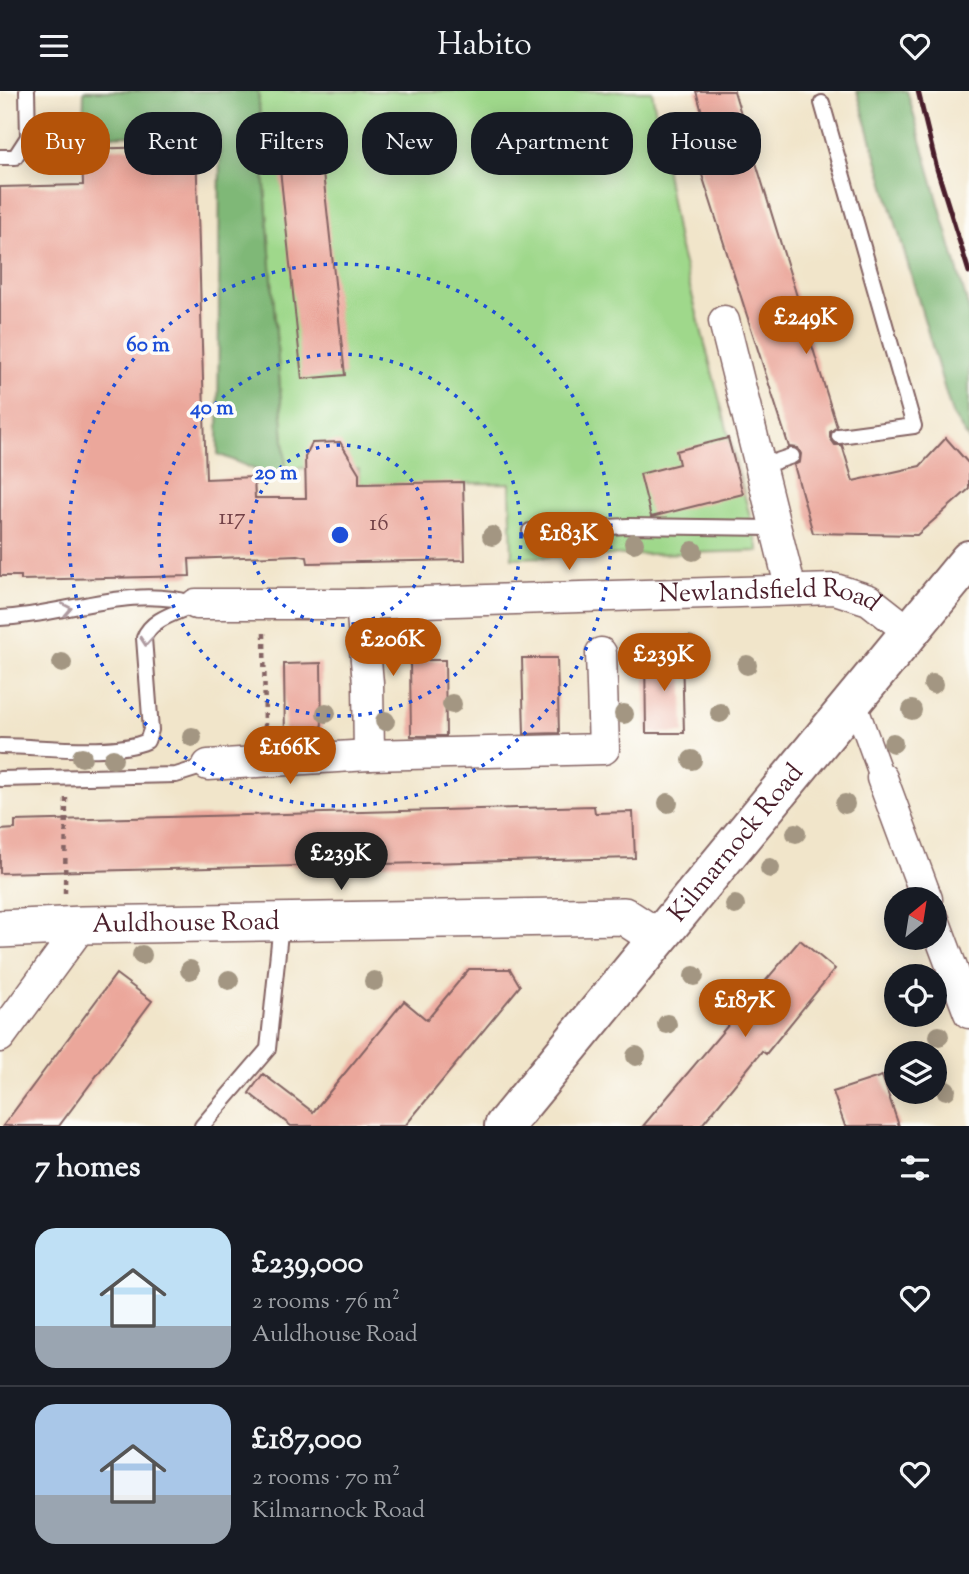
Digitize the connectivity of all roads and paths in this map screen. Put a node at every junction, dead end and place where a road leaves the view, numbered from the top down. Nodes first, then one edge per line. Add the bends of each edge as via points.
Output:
1 (27, 91) edge
2 (822, 103) dead end
3 (0, 157) edge
4 (724, 321) dead end
5 (839, 436) dead end
6 (792, 456) dead end
7 (759, 467) junction
8 (773, 528) junction
9 (530, 531) dead end
10 (969, 560) edge
11 (791, 590) junction
12 (196, 604) junction
13 (263, 604) junction
14 (362, 604) junction
15 (0, 618) edge
16 (911, 633) junction
17 (601, 653) dead end
18 (854, 701) junction
19 (0, 746) edge
20 (369, 755) junction
21 (265, 762) junction
22 (208, 765) joint
23 (67, 778) junction
24 (882, 778) joint
25 (0, 779) edge
26 (923, 887) edge
27 (281, 922) junction
28 (73, 925) junction
29 (0, 929) edge
30 (658, 938) junction
31 (945, 950) edge
32 (969, 1013) edge
33 (0, 1037) edge
34 (202, 1126) edge
35 (504, 1126) edge

1 - 3 lane via 28,137 15,157
2 - 5 lane via 914,425
4 - 7 street
6 - 7 lane
7 - 8 street
8 - 9 lane via 628,526
8 - 11 street
10 - 16 main road, Kilmarnock Road
11 - 14 street, Newlandsfield Road
11 - 16 street, Newlandsfield Road via 850,591
12 - 13 street, Newlandsfield Road
15 -> 12 lane via 128,597 169,596
12 -> 19 lane via 159,620 144,638 151,730 147,741 95,748
13 - 14 street, Newlandsfield Road
13 - 21 path
14 - 20 street
16 - 18 main road, Kilmarnock Road
17 - 20 street via 604,749
18 - 24 street
18 - 30 main road, Kilmarnock Road
20 - 21 street
21 - 22 street
22 - 23 lane via 176,775
23 - 25 lane
23 - 28 path
24 - 26 street
27 - 28 street, Auldhouse Road
27 - 30 street, Auldhouse Road via 624,916
27 - 34 lane via 268,1049
28 - 29 street, Auldhouse Road
28 - 33 street
30 - 35 main road, Kilmarnock Road
31 - 32 street

